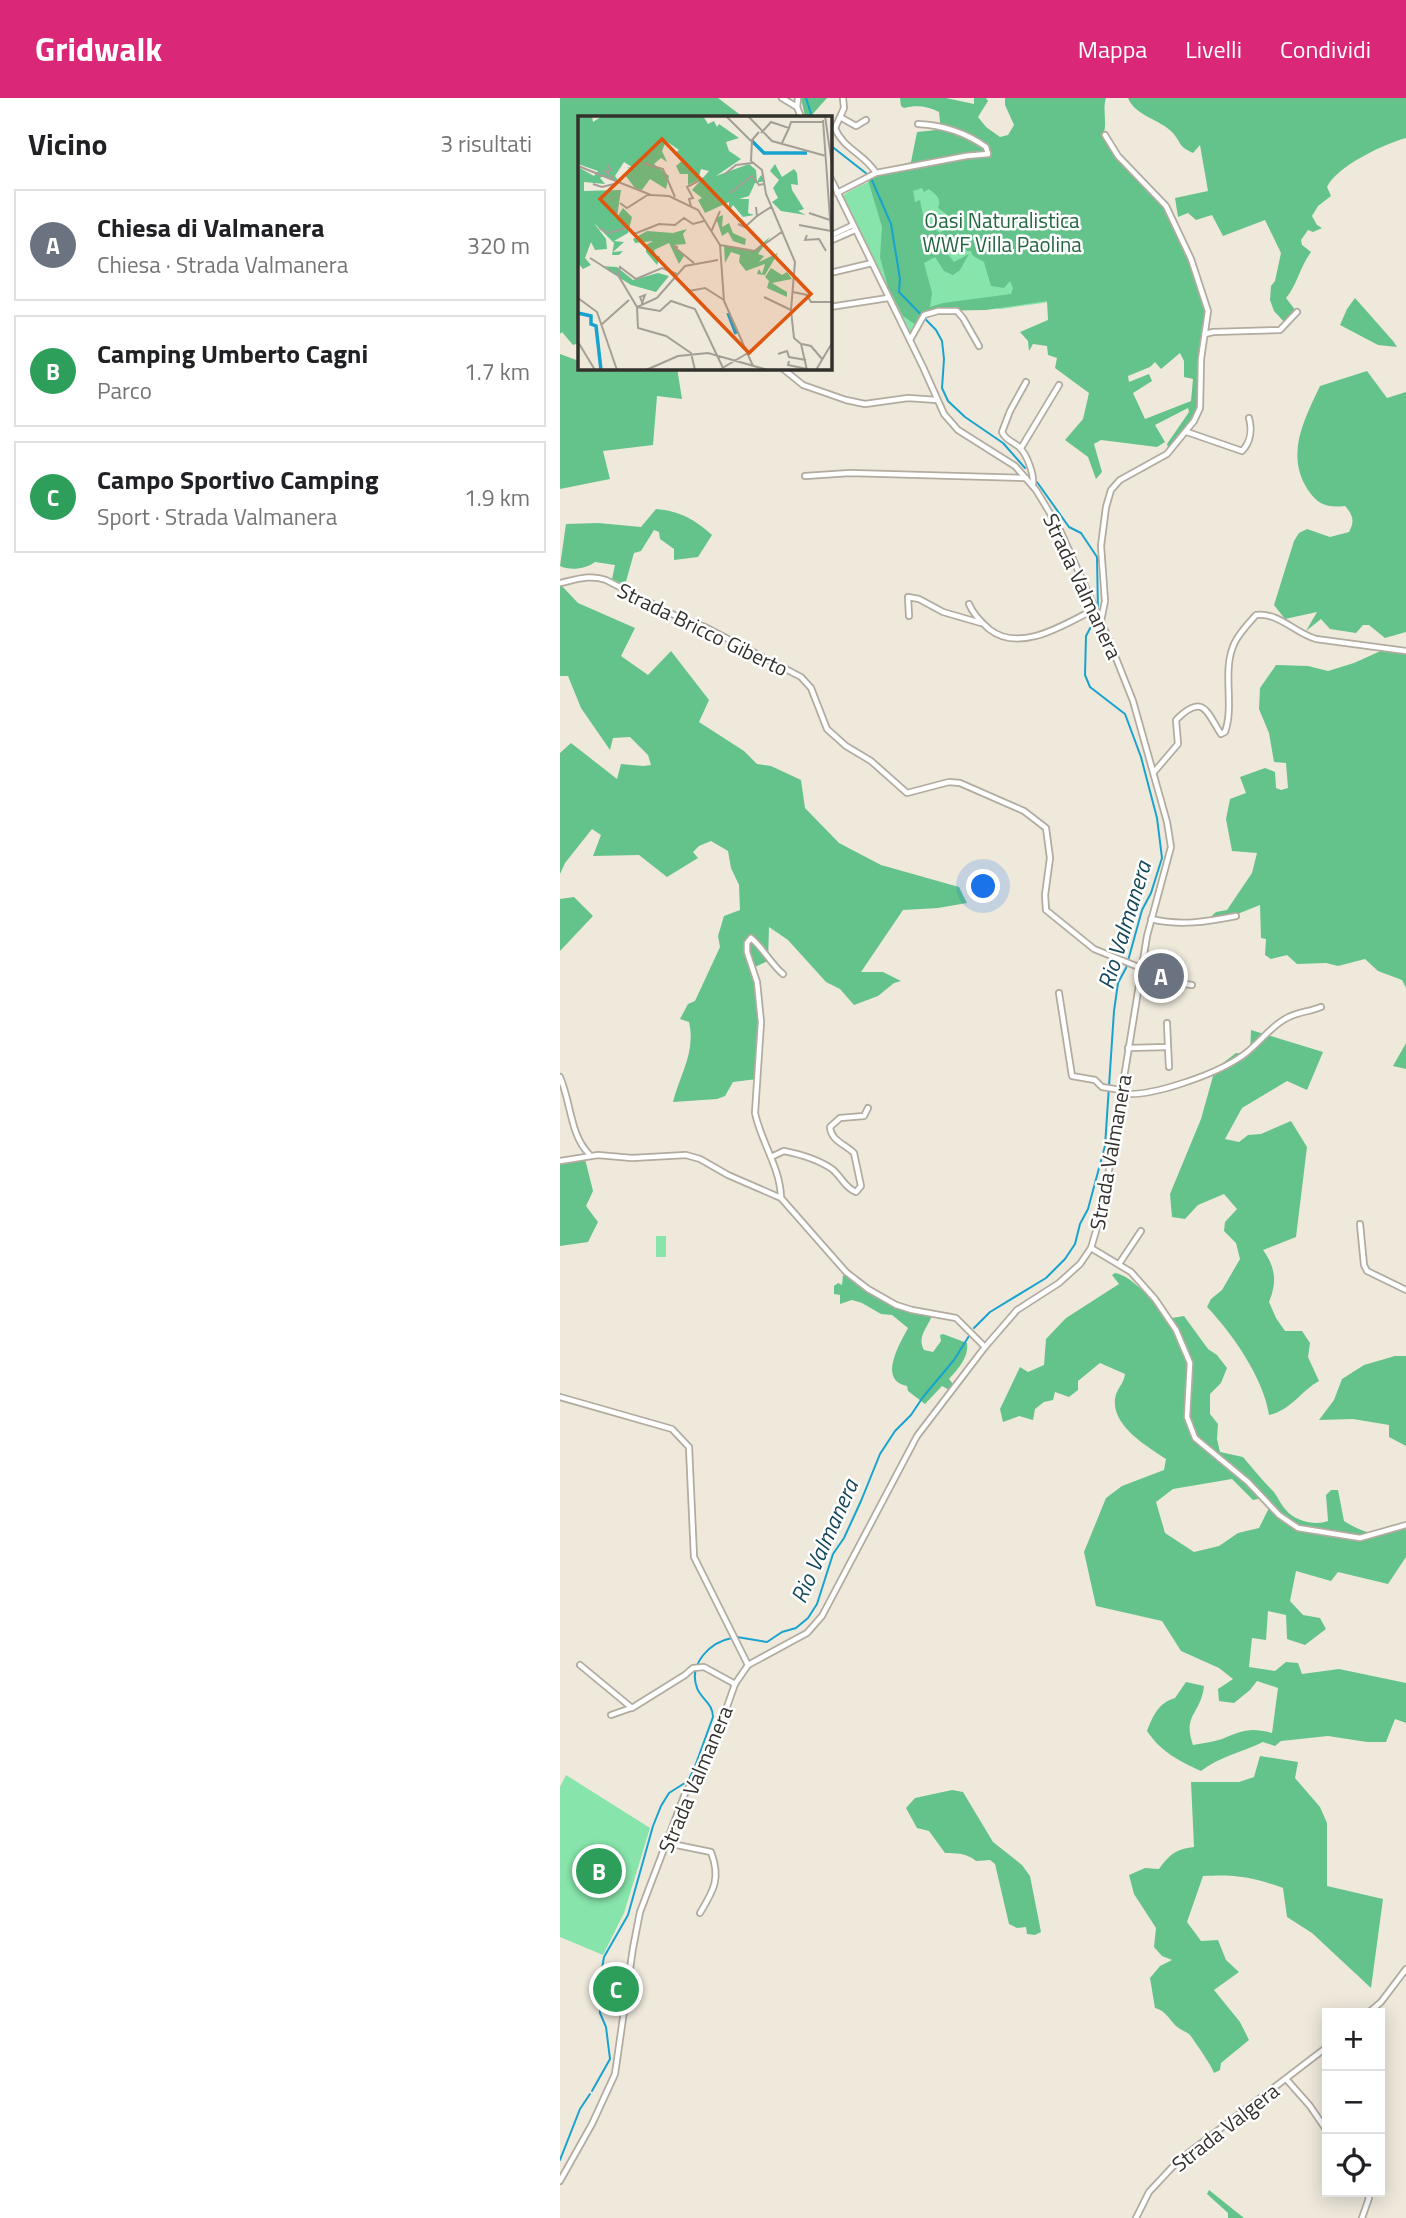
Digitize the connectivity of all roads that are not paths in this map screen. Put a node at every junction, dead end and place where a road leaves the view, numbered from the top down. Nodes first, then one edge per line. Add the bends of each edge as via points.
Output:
1 (782, 98) edge
2 (798, 98) edge
3 (844, 98) edge
4 (797, 107) junction
5 (801, 116) edge
6 (840, 117) junction
7 (866, 120) dead end
8 (918, 124) dead end
9 (1105, 135) dead end
10 (875, 174) junction
11 (831, 179) edge
12 (837, 193) junction
13 (854, 227) junction
14 (831, 238) edge
15 (872, 263) junction
16 (831, 273) edge
17 (888, 298) junction
18 (831, 307) edge
19 (1297, 312) dead end
20 (1205, 334) junction
21 (910, 340) junction
22 (979, 346) dead end
23 (783, 369) edge
24 (1026, 382) dead end
25 (1059, 385) dead end
26 (937, 400) junction
27 (1249, 418) dead end
28 (1187, 432) junction
29 (1021, 448) junction
30 (805, 476) dead end
31 (1027, 478) junction
32 (1033, 486) junction
33 (560, 583) edge
34 (969, 604) dead end
35 (1098, 615) junction
36 (909, 616) dead end
37 (982, 623) junction
38 (1406, 651) edge
39 (1153, 772) junction
40 (1236, 916) dead end
41 (1151, 919) junction
42 (1141, 968) junction
43 (783, 974) dead end
44 (1139, 978) junction
45 (1192, 985) dead end
46 (1059, 993) dead end
47 (1321, 1007) dead end
48 (1167, 1023) dead end
49 (1168, 1047) junction
50 (1128, 1048) junction
51 (1169, 1067) dead end
52 (560, 1077) edge
53 (1120, 1092) junction
54 (868, 1108) dead end
55 (590, 1155) junction
56 (771, 1157) junction
57 (560, 1161) edge
58 (781, 1198) junction
59 (1360, 1224) dead end
60 (1141, 1231) dead end
61 (1091, 1248) junction
62 (1119, 1264) junction
63 (1406, 1290) edge
64 (985, 1347) junction
65 (560, 1397) edge
66 (1406, 1525) edge
67 (580, 1665) dead end
68 (748, 1665) junction
69 (734, 1684) junction
70 (632, 1708) junction
71 (611, 1714) dead end
72 (667, 1843) junction
73 (700, 1913) dead end
74 (1406, 1969) edge
75 (1374, 2008) edge
76 (1322, 2051) edge
77 (1287, 2080) junction
78 (1322, 2124) edge
79 (560, 2181) edge
80 (1368, 2197) edge
81 (1136, 2218) edge
82 (1362, 2218) edge

1 - 4 street
2 - 4 street
3 - 6 street
4 - 5 street
6 - 7 street via 856,126
6 - 10 street via 835,128 839,139 869,163
8 - 10 street via 936,125 975,139 988,154
9 - 20 street via 1118,156 1166,206 1180,232 1208,311
10 - 12 street
11 - 12 street, Strada Valmanera
12 - 13 street, Strada Valmanera
13 - 14 street
13 - 15 street, Strada Valmanera
15 - 16 street
15 - 17 street, Strada Valmanera
17 - 18 street
17 - 21 street, Strada Valmanera
19 - 20 street via 1280,330
20 - 28 street via 1200,408
21 - 22 street via 923,317 957,311
21 - 26 street, Strada Valmanera
23 - 26 street via 803,385 865,404 908,398
24 - 29 street via 1002,432
25 - 29 street
26 - 31 street, Strada Valmanera via 958,430 999,454
27 - 28 street via 1251,428 1242,451
28 - 35 street via 1167,454 1120,480 1111,490 1101,545 1105,601
29 - 32 street
30 - 31 street
31 - 32 street, Strada Valmanera
32 - 35 street, Strada Valmanera via 1059,528
33 - 42 street, Strada Bricco Giberto via 597,577 606,580 801,677 811,688 827,729 907,793 960,783 1024,811 1046,828 1050,858 1046,910 1094,950
34 - 37 street
35 - 37 street via 1024,639 998,636
35 - 39 street, Strada Valmanera via 1133,701
36 - 37 street via 908,597
38 - 39 street via 1316,639 1276,618 1256,615 1241,631 1230,656 1230,717 1225,732 1219,731 1207,710 1192,708 1176,720 1178,744
39 - 41 street, Strada Valmanera via 1171,847
40 - 41 street via 1198,923
41 - 42 street, Strada Valmanera
42 - 44 street, Strada Valmanera
43 - 56 street via 768,961 764,950 751,939 747,943 761,1022 755,1113
44 - 45 street
44 - 50 street, Strada Valmanera
46 - 53 street via 1072,1076
47 - 53 street via 1282,1020 1224,1067 1155,1091 1131,1096
48 - 49 street
49 - 50 street
49 - 51 street
50 - 53 street, Strada Valmanera
52 - 55 street via 579,1140
53 - 61 street, Strada Valmanera
54 - 56 street via 864,1116 840,1118 830,1127 836,1141 854,1153 861,1186 856,1192 823,1164 784,1151
55 - 57 street
55 - 58 street via 693,1157
56 - 58 street
58 - 64 street via 846,1272 868,1289 896,1305 950,1315
59 - 63 street via 1367,1271
60 - 62 street
61 - 62 street
61 - 64 street, Strada Valmanera via 1059,1283 1017,1310
62 - 66 street via 1155,1299 1189,1355 1187,1417 1191,1431 1279,1515 1298,1528 1365,1538
64 - 68 street, Strada Valmanera via 911,1445 822,1616 807,1633
65 - 68 street via 672,1429 689,1447 694,1558
67 - 70 street
68 - 69 street, Strada Valmanera
69 - 70 street via 698,1667
69 - 72 street, Strada Valmanera via 711,1752 686,1791
70 - 71 street
72 - 73 street via 711,1852 718,1875
72 - 79 street, Strada Valmanera via 640,1912 615,2074
74 - 75 street
76 - 77 street, Strada Valgera
77 - 78 street
77 - 81 street, Strada Valgera via 1178,2161 1149,2192
80 - 82 street

